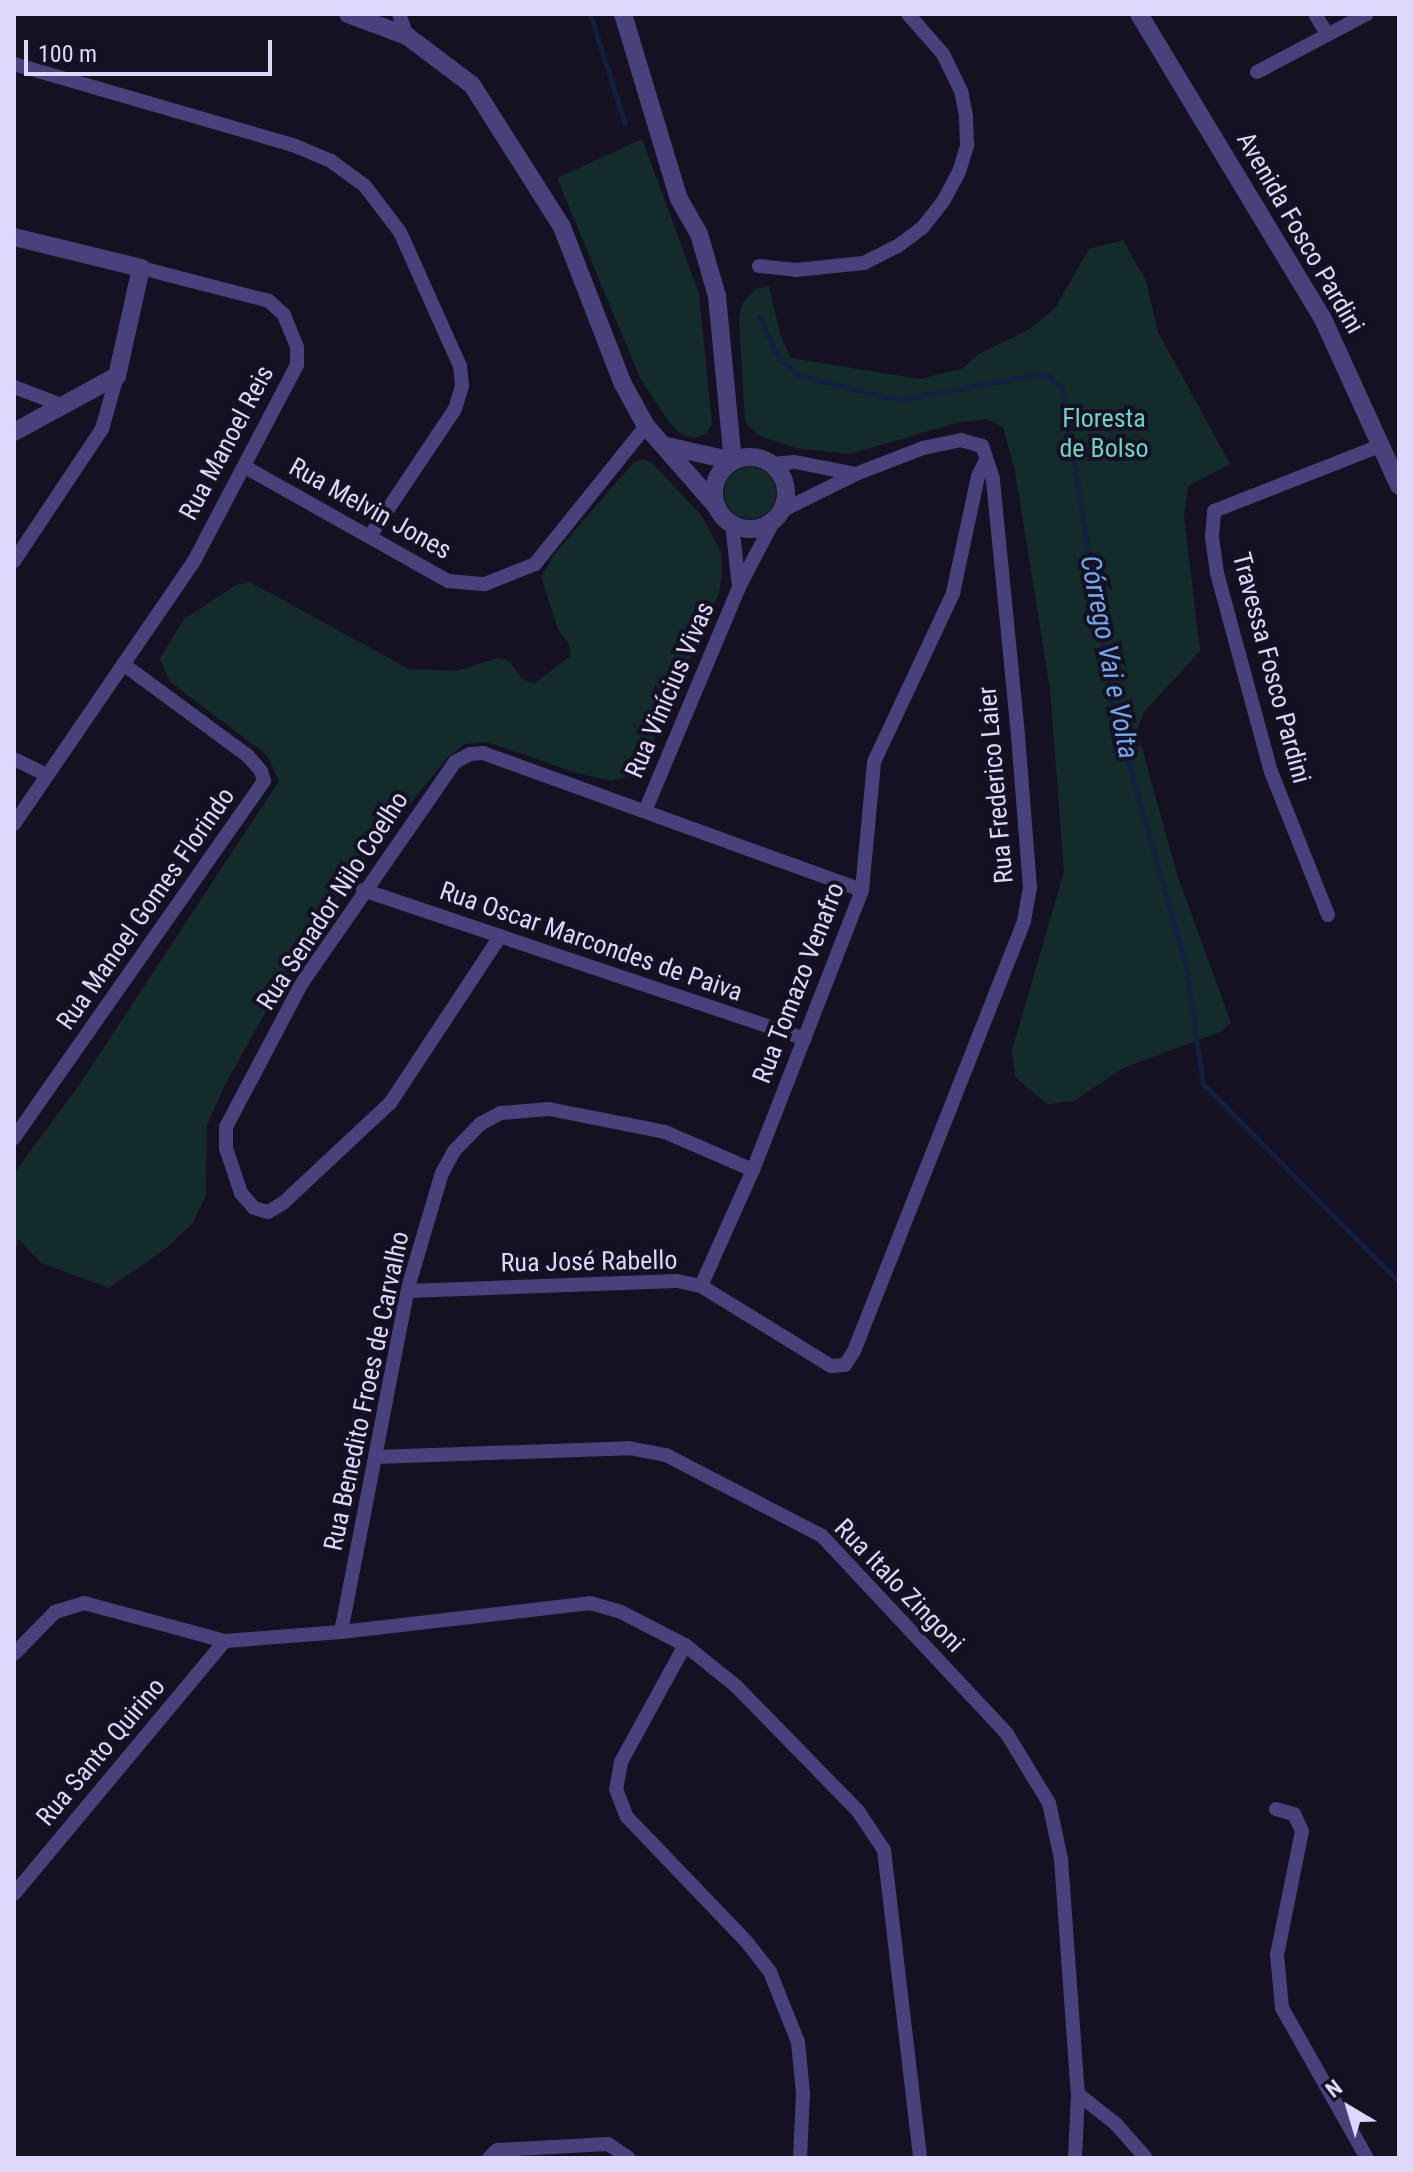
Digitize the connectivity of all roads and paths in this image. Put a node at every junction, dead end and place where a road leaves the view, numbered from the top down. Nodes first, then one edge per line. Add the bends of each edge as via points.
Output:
1 (348, 14) edge
2 (399, 14) edge
3 (623, 14) edge
4 (908, 14) edge
5 (1139, 14) edge
6 (1315, 14) edge
7 (1367, 14) edge
8 (1327, 34) junction
9 (407, 36) junction
10 (14, 64) edge
11 (1257, 72) dead end
12 (14, 237) edge
13 (759, 266) dead end
14 (141, 268) junction
15 (117, 376) junction
16 (14, 387) edge
17 (64, 406) junction
18 (646, 426) junction
19 (14, 432) edge
20 (1382, 445) junction
21 (667, 446) junction
22 (742, 459) junction
23 (985, 462) junction
24 (772, 464) junction
25 (245, 467) junction
26 (856, 474) junction
27 (1399, 486) edge
28 (717, 507) junction
29 (777, 515) junction
30 (732, 524) junction
31 (370, 536) junction
32 (14, 561) edge
33 (739, 587) junction
34 (123, 664) junction
35 (14, 759) edge
36 (47, 775) junction
37 (645, 811) junction
38 (14, 824) edge
39 (363, 890) junction
40 (862, 890) junction
41 (1328, 915) dead end
42 (499, 938) junction
43 (805, 1039) junction
44 (14, 1138) edge
45 (753, 1170) junction
46 (701, 1286) junction
47 (407, 1291) junction
48 (845, 1365) joint
49 (376, 1457) junction
50 (341, 1632) junction
51 (225, 1641) junction
52 (685, 1645) junction
53 (14, 1654) edge
54 (1276, 1809) dead end
55 (14, 1894) edge
56 (1078, 2094) junction
57 (489, 2158) edge
58 (629, 2158) edge
59 (800, 2158) edge
60 (920, 2158) edge
61 (1075, 2158) edge
62 (1146, 2158) edge
63 (1367, 2158) edge

1 - 9 street
2 - 9 street
3 - 22 street via 679,199 699,234 717,296 731,427
4 - 13 street via 943,54 961,91 966,116 967,145 944,200 923,227 864,263 796,270
5 - 20 street, Avenida Fosco Pardini via 1323,319
6 - 8 street
7 - 8 street
8 - 11 street
9 - 18 street via 472,85 562,227 623,384
10 - 31 street via 293,145 331,161 365,186 400,232 460,366 462,386 455,409
12 - 14 street, Rua Manoel Reis
14 - 15 street
14 - 25 street, Rua Manoel Reis via 269,301 284,315 297,347 297,365
15 - 17 street
15 - 32 street via 102,429
16 - 17 street
17 - 19 street
18 - 21 street
18 - 31 street, Rua Melvin Jones via 535,564 503,578 485,584 448,581
20 - 27 street, Avenida Fosco Pardini
20 - 41 street, Travessa Fosco Pardini via 1214,511 1217,573 1271,772
21 - 22 street
21 - 28 street
22 - 24 street
22 - 28 street via 724,468 715,486
23 - 26 street via 982,446 961,440 923,448
23 - 40 street, Rua Tomazo Venafro via 953,593 874,762
23 - 48 street, Rua Frederico Laier via 993,479 1030,888 1024,921
24 - 26 street via 795,462
24 - 29 street via 786,491
25 - 31 street, Rua Melvin Jones
25 - 34 street, Rua Manoel Reis via 193,563
26 - 29 street
28 - 30 street
29 - 30 street via 753,528
29 - 33 street, Rua Vinícius Vivas
30 - 33 street, Rua Vinícius Vivas
33 - 37 street, Rua Vinícius Vivas
34 - 36 street, Rua Manoel Reis
34 - 44 street, Rua Manoel Gomes Florindo via 248,756 264,781
35 - 36 street
36 - 38 street, Rua Manoel Reis
37 - 39 street, Rua Senador Nilo Coelho via 483,753 470,754 455,762
37 - 40 street, Rua Senador Nilo Coelho
39 - 42 street, Rua Oscar Marcondes de Paiva
39 - 42 street, Rua Senador Nilo Coelho via 302,983 226,1127 226,1148 241,1193 254,1208 268,1212 283,1203 390,1103
40 - 43 street, Rua Tomazo Venafro
42 - 43 street, Rua Oscar Marcondes de Paiva
43 - 45 street, Rua Tomazo Venafro
45 - 46 street, Rua Tomazo Venafro
45 - 47 street, Rua Benedito Froes de Carvalho via 665,1132 549,1109 501,1113 480,1124 442,1173
46 - 47 street, Rua José Rabello via 677,1281
46 - 48 street, Rua José Rabello via 831,1366
47 - 49 street, Rua Benedito Froes de Carvalho
49 - 50 street, Rua Benedito Froes de Carvalho
49 - 56 street, Rua Italo Zingoni via 629,1448 666,1455 822,1536 1007,1734 1049,1803 1061,1859
50 - 51 street
50 - 52 street via 590,1603 621,1612
51 - 53 street via 84,1603 55,1612
51 - 55 street, Rua Santo Quirino
52 - 59 street via 621,1762 616,1789 627,1817 770,1972 798,2042 803,2093
52 - 60 street via 736,1686 847,1800 884,1850
54 - 63 street via 1294,1814 1302,1831 1277,1955 1282,2008
56 - 61 street, Rua Italo Zingoni
56 - 62 street via 1116,2124
57 - 58 street via 497,2150 608,2144

